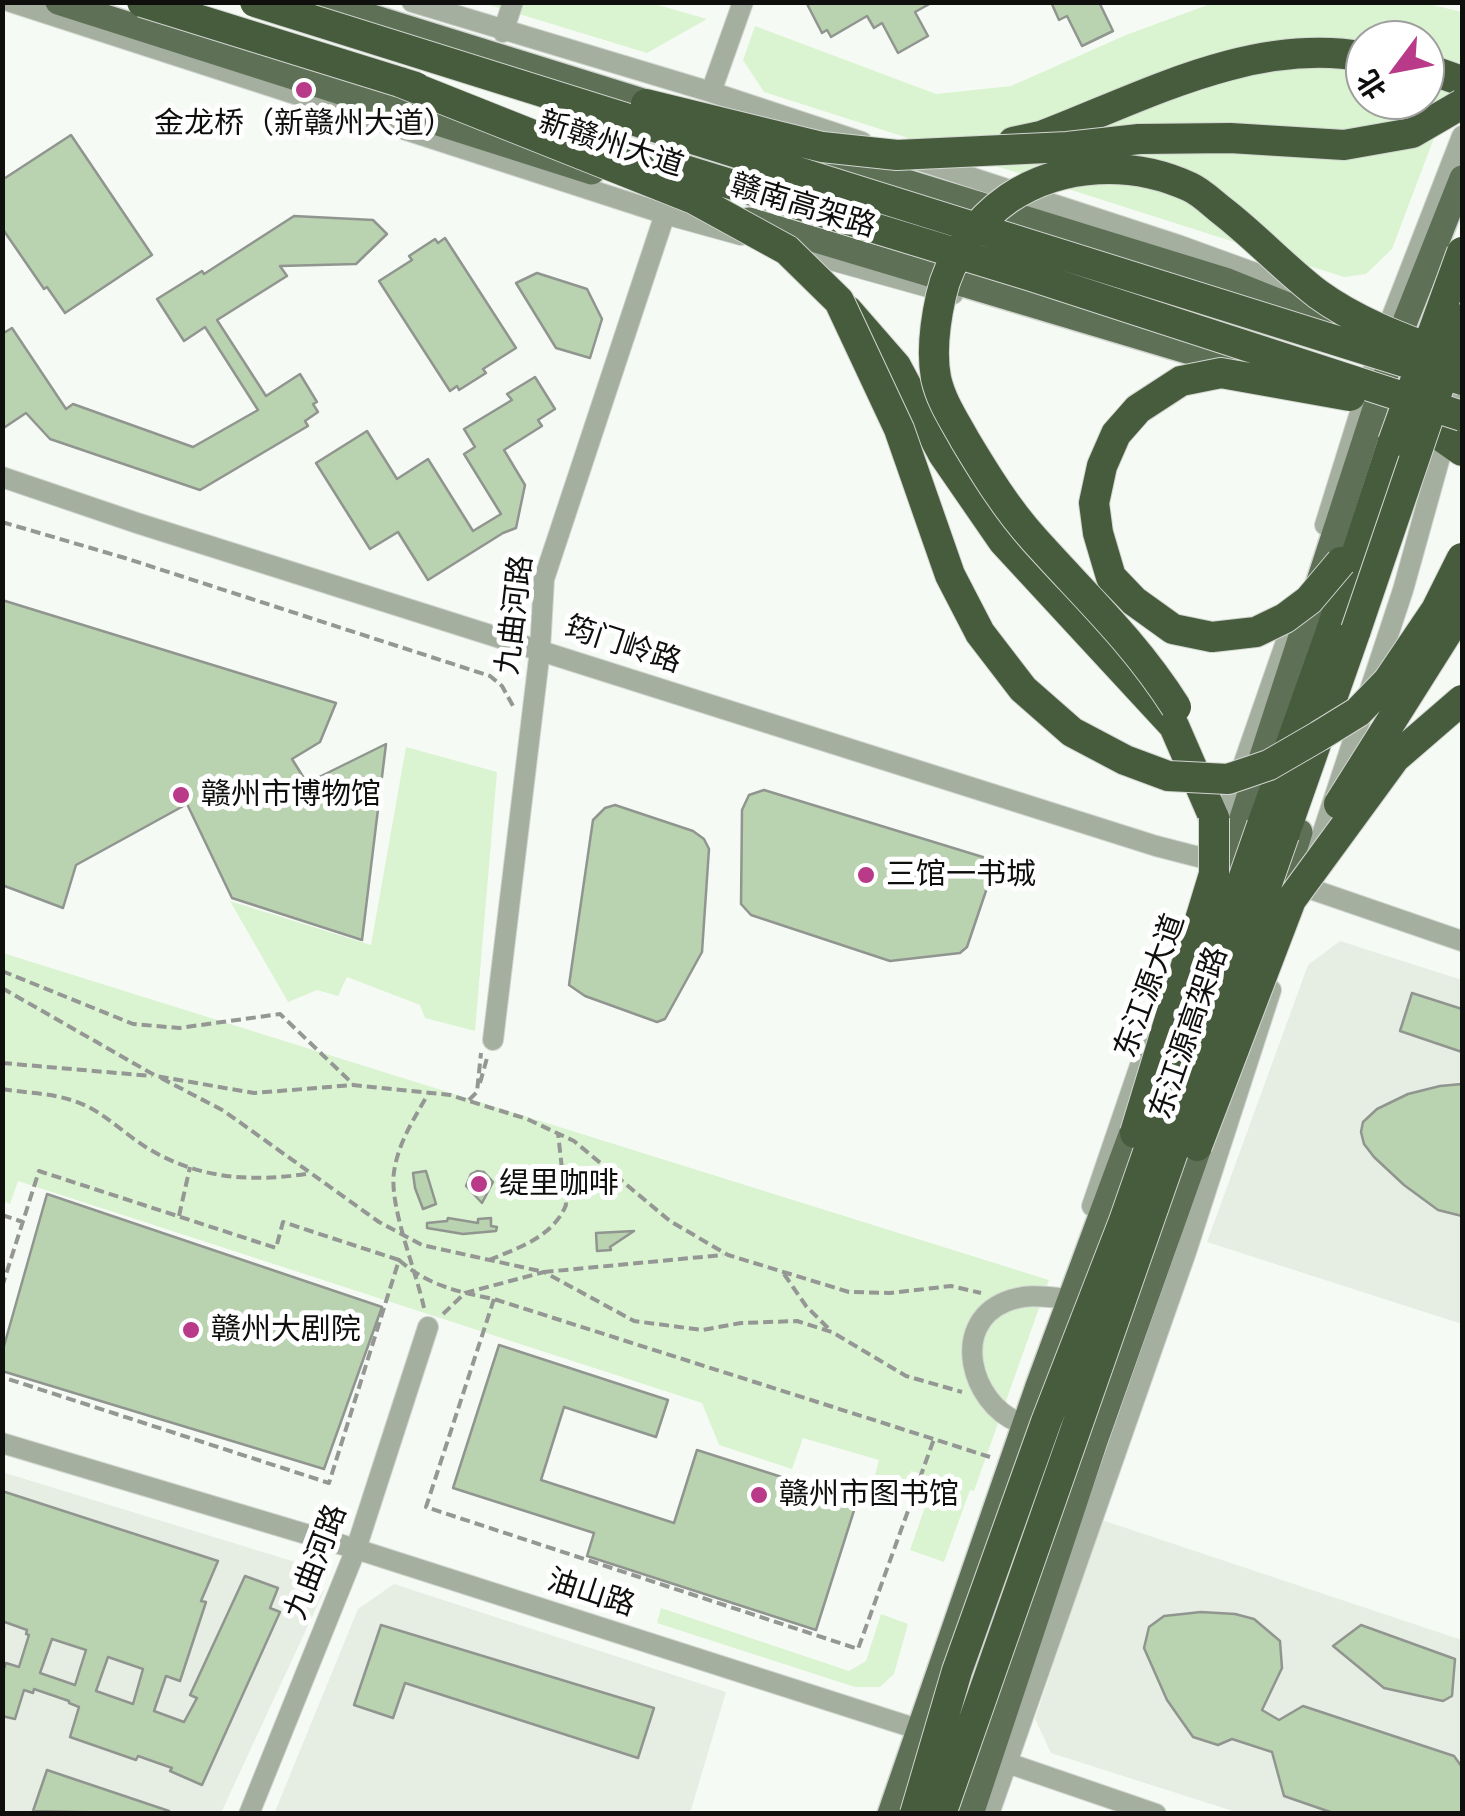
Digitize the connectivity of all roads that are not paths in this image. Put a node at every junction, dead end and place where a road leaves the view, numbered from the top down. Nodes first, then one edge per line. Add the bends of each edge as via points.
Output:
1 (11, 2) edge
2 (58, 2) edge
3 (142, 2) edge
4 (255, 2) edge
5 (324, 2) edge
6 (412, 2) edge
7 (513, 2) edge
8 (743, 2) edge
9 (503, 32) junction
10 (405, 47) junction
11 (1345, 56) edge
12 (400, 82) junction
13 (710, 92) junction
14 (1462, 104) edge
15 (1462, 136) edge
16 (976, 149) junction
17 (1462, 178) edge
18 (665, 214) junction
19 (1462, 252) edge
20 (839, 301) junction
21 (1462, 319) edge
22 (1389, 337) junction
23 (1462, 370) edge
24 (1367, 410) junction
25 (1455, 438) edge
26 (1393, 442) junction
27 (2, 476) edge
28 (1462, 558) edge
29 (1462, 609) edge
30 (540, 650) junction
31 (1462, 700) edge
32 (1214, 818) junction
33 (1219, 862) junction
34 (1298, 894) junction
35 (1462, 941) edge
36 (487, 1047) road end
37 (1060, 1298) junction
38 (428, 1327) road end
39 (1045, 1427) junction
40 (2, 1443) edge
41 (356, 1549) junction
42 (957, 1671) junction
43 (988, 1674) junction
44 (916, 1728) junction
45 (998, 1760) junction
46 (249, 1814) edge
47 (879, 1814) edge
48 (890, 1814) edge
49 (905, 1814) edge
50 (915, 1814) edge
51 (941, 1814) edge
52 (950, 1814) edge
53 (971, 1814) edge
54 (989, 1814) edge
55 (1156, 1814) edge

1 - 18 street
2 - 24 main road, 新赣州大道
3 - 12 highway, 赣南高架路, bridge
4 - 10 highway, 赣南高架路, bridge
5 - 22 main road, 新赣州大道 via 1228,281
6 - 9 street
7 - 9 street
8 - 13 street
9 - 13 street
10 - 16 highway, bridge via 822,147 897,155
10 - 23 highway, 赣南高架路, bridge
11 - 16 highway, bridge via 1250,61 1040,136
12 - 20 highway, bridge via 694,199 788,250
12 - 25 highway, 赣南高架路, bridge via 1031,276
13 - 22 street via 1178,245
14 - 16 highway, bridge via 1412,134 1344,145 1194,138
15 - 22 street
17 - 22 main road, 东江源大道
18 - 24 street
18 - 30 street, 九曲河路 via 544,579
19 - 26 highway, 东江源高架路, bridge
20 - 28 highway, bridge via 886,398 950,575 980,633 1035,700 1072,732 1125,760 1168,776 1228,779 1269,766 1358,712 1388,681
20 - 32 highway, bridge via 896,366 1002,541 1174,726
21 - 39 highway, 东江源高架路, bridge via 1155,1208
22 - 23 main road, 新赣州大道
22 - 24 main road, 东江源大道
23 - 25 main road
23 - 32 highway, bridge via 1318,294 1192,187 1138,171 1073,171 1042,181 1007,199 954,258 933,350 942,400 990,484 1148,663 1196,746
24 - 25 main road, 新赣州大道
24 - 33 main road, 东江源大道
25 - 26 highway, bridge via 1346,395 1221,373 1181,381 1138,409 1116,434 1102,466 1094,503 1111,577 1173,629 1212,636 1256,632 1286,618 1341,562
25 - 34 street
25 - 45 main road via 1376,592 1235,1043 1095,1441
26 - 39 highway, 东江源高架路, bridge via 1124,1221
27 - 30 street, 筠门岭路
29 - 34 highway, bridge via 1342,799
30 - 33 street, 筠门岭路
30 - 36 street, 九曲河路
31 - 34 highway, bridge via 1395,758
32 - 39 highway, bridge via 1214,874
33 - 37 street
33 - 44 main road, 东江源大道
34 - 35 street
34 - 39 highway, bridge via 1166,1230
34 - 45 street via 1186,1252
37 - 39 street
37 - 39 street via 1002,1302 982,1320 972,1349 973,1373 986,1396 1007,1417
38 - 41 street, 九曲河路
39 - 42 highway, 东江源高架路, bridge
39 - 43 highway, 东江源高架路, bridge
39 - 44 street via 1004,1462
40 - 41 street, 油山路
41 - 44 street, 油山路
41 - 46 street, 九曲河路
42 - 49 highway, bridge
42 - 50 highway, 东江源高架路, bridge
43 - 51 highway, 东江源高架路, bridge
43 - 52 highway, bridge
44 - 45 street, 油山路
44 - 47 street
44 - 48 main road, 东江源大道
45 - 53 main road
45 - 54 street
45 - 55 street, 油山路

